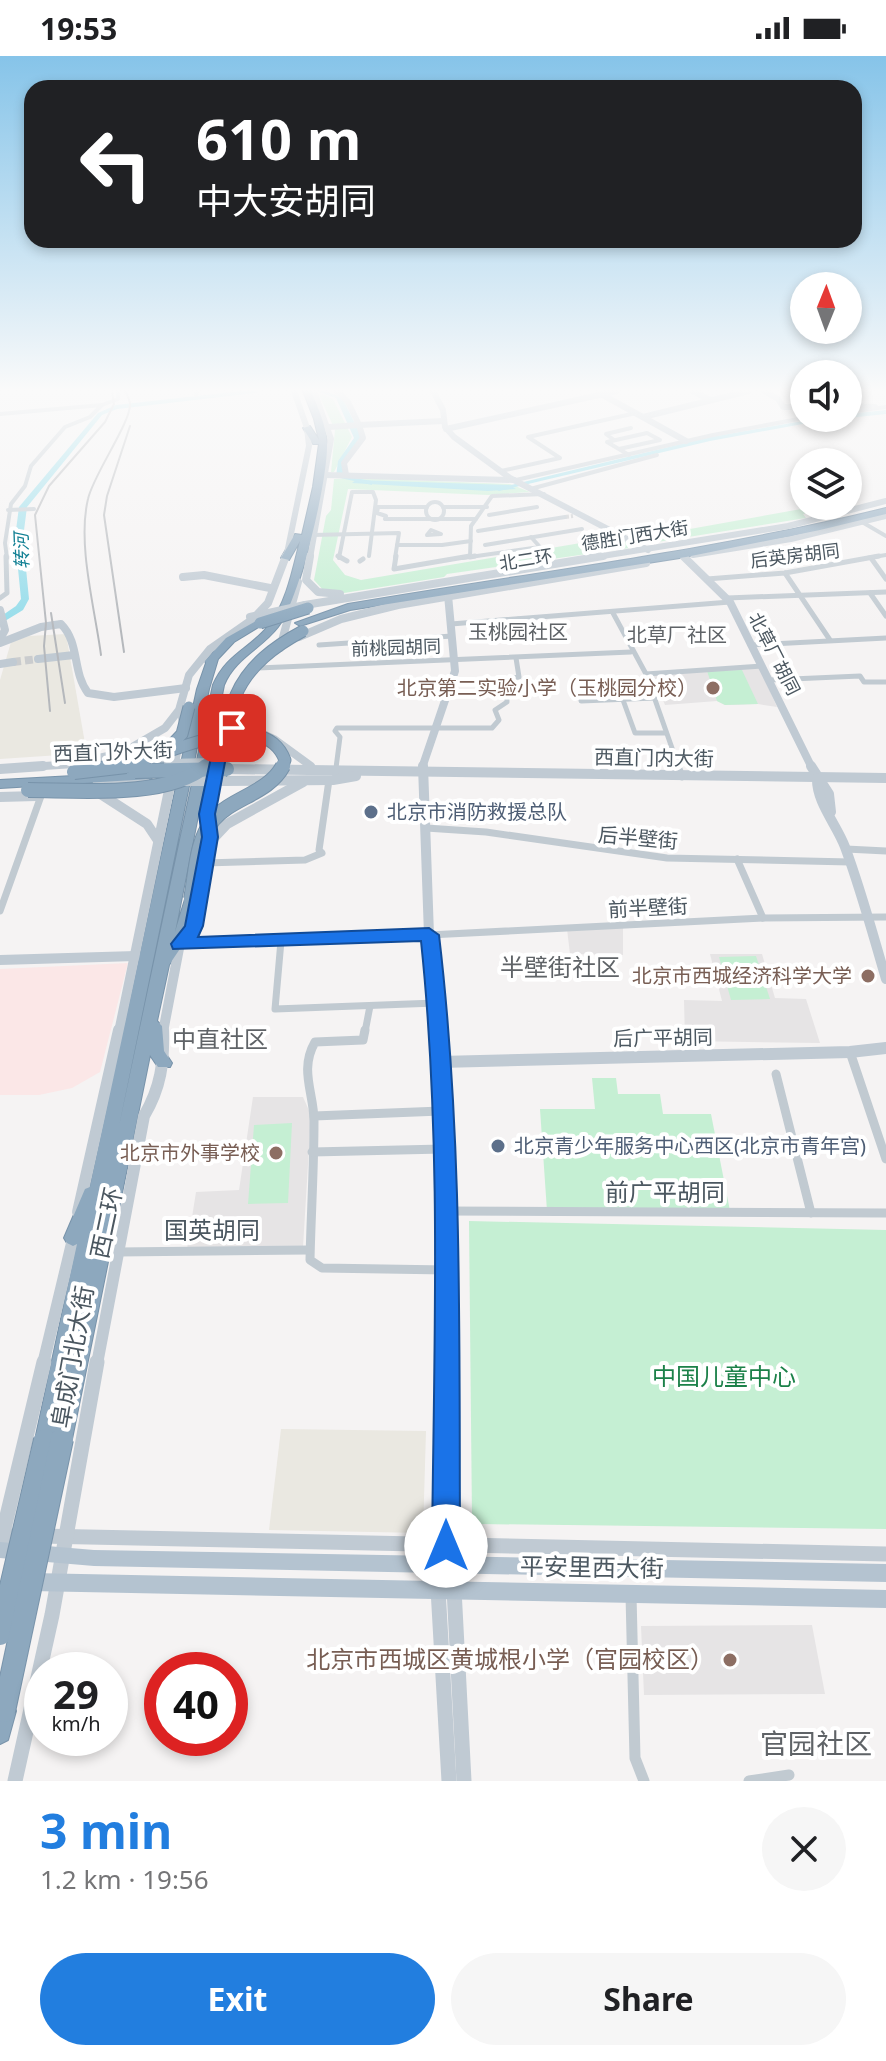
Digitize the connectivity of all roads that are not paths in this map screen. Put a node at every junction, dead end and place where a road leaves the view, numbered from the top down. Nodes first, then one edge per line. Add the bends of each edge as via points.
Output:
1 (30, 472) edge
2 (305, 472) edge
3 (316, 472) edge
4 (329, 472) edge
5 (345, 472) edge
6 (502, 472) edge
7 (570, 472) edge
8 (575, 472) edge
9 (329, 475) junction
10 (345, 475) junction
11 (526, 484) junction
12 (544, 494) junction
13 (427, 507) junction
14 (443, 507) junction
15 (487, 507) junction
16 (496, 507) dead end
17 (537, 507) dead end
18 (886, 508) edge
19 (12, 510) junction
20 (32, 510) dead end
21 (862, 512) edge
22 (489, 515) junction
23 (565, 517) tunnel mouth
24 (385, 519) junction
25 (435, 519) junction
26 (476, 519) junction
27 (814, 520) edge
28 (817, 520) edge
29 (862, 522) junction
30 (808, 525) junction
31 (835, 525) junction
32 (511, 526) junction
33 (500, 527) junction
34 (582, 529) dead end
35 (478, 531) dead end
36 (824, 532) junction
37 (386, 534) junction
38 (342, 535) junction
39 (372, 535) junction
40 (886, 536) edge
41 (305, 537) junction
42 (531, 537) junction
43 (523, 539) junction
44 (471, 541) junction
45 (697, 542) junction
46 (716, 543) junction
47 (397, 545) junction
48 (433, 545) junction
49 (485, 545) dead end
50 (648, 550) junction
51 (886, 555) edge
52 (470, 557) junction
53 (684, 557) junction
54 (871, 558) junction
55 (364, 559) dead end
56 (347, 561) dead end
57 (307, 562) junction
58 (284, 563) junction
59 (639, 564) junction
60 (604, 566) junction
61 (567, 572) junction
62 (785, 573) junction
63 (472, 576) joint
64 (183, 577) dead end
65 (707, 579) junction
66 (886, 579) edge
67 (286, 582) junction
68 (531, 582) junction
69 (270, 588) junction
70 (449, 588) junction
71 (886, 592) edge
72 (870, 593) junction
73 (800, 596) junction
74 (0, 598) edge
75 (728, 600) junction
76 (613, 613) junction
77 (0, 614) edge
78 (886, 616) edge
79 (518, 619) junction
80 (451, 624) junction
81 (302, 627) junction
82 (452, 636) junction
83 (475, 636) dead end
84 (886, 638) edge
85 (830, 640) junction
86 (0, 641) edge
87 (319, 645) dead end
88 (750, 645) junction
89 (543, 647) dead end
90 (279, 650) junction
91 (211, 651) junction
92 (631, 652) junction
93 (74, 655) junction
94 (546, 657) junction
95 (516, 658) junction
96 (38, 659) tunnel mouth
97 (453, 660) junction
98 (13, 662) tunnel mouth
99 (0, 664) edge
100 (201, 664) joint
101 (762, 666) junction
102 (258, 668) junction
103 (646, 674) junction
104 (769, 680) junction
105 (190, 681) junction
106 (886, 682) edge
107 (655, 698) junction
108 (623, 700) junction
109 (581, 701) dead end
110 (193, 707) junction
111 (234, 712) junction
112 (435, 729) junction
113 (666, 733) junction
114 (229, 738) junction
115 (180, 741) junction
116 (138, 760) junction
117 (163, 760) junction
118 (270, 762) junction
119 (303, 762) junction
120 (72, 768) junction
121 (317, 768) junction
122 (0, 769) edge
123 (336, 769) junction
124 (226, 772) junction
125 (421, 772) junction
126 (355, 776) junction
127 (0, 777) edge
128 (682, 777) junction
129 (817, 778) junction
130 (886, 778) edge
131 (262, 780) junction
132 (312, 780) junction
133 (329, 780) junction
134 (120, 783) junction
135 (0, 784) edge
136 (0, 794) edge
137 (41, 796) junction
138 (165, 806) junction
139 (207, 811) junction
140 (426, 828) junction
141 (209, 844) junction
142 (156, 846) junction
143 (846, 849) junction
144 (886, 851) edge
145 (737, 859) junction
146 (850, 862) junction
147 (205, 863) junction
148 (0, 911) edge
149 (868, 916) junction
150 (886, 917) edge
151 (763, 918) junction
152 (153, 934) junction
153 (429, 935) junction
154 (281, 941) junction
155 (179, 942) junction
156 (136, 956) junction
157 (0, 960) edge
158 (161, 966) junction
159 (886, 979) edge
160 (437, 1003) junction
161 (370, 1006) junction
162 (152, 1008) junction
163 (886, 1048) edge
164 (850, 1052) junction
165 (440, 1062) junction
166 (164, 1063) junction
167 (776, 1074) dead end
168 (441, 1111) junction
169 (314, 1116) junction
170 (443, 1149) junction
171 (312, 1152) junction
172 (886, 1159) edge
173 (105, 1160) junction
174 (444, 1211) junction
175 (811, 1213) junction
176 (886, 1213) edge
177 (73, 1238) junction
178 (309, 1250) junction
179 (116, 1252) junction
180 (447, 1270) junction
181 (53, 1440) junction
182 (65, 1537) junction
183 (1, 1543) edge
184 (446, 1546) junction
185 (886, 1554) edge
186 (62, 1555) junction
187 (446, 1566) junction
188 (886, 1573) edge
189 (0, 1582) edge
190 (57, 1583) junction
191 (446, 1589) junction
192 (631, 1593) junction
193 (886, 1599) edge
194 (0, 1634) edge
195 (2, 1721) edge
196 (789, 1775) dead end
197 (15, 1781) edge
198 (449, 1781) edge
199 (464, 1781) edge
200 (644, 1781) edge
201 (749, 1781) edge

1 - 19 street
2 - 58 street
3 - 41 highway
4 - 9 street
5 - 10 street
6 - 11 street
7 - 11 street
8 - 11 street
9 - 10 street
9 - 41 street
10 - 11 street
11 - 12 street
12 - 15 street via 492,496
12 - 50 street
13 - 14 street
13 - 24 street via 378,507
13 - 25 street via 427,516
14 - 15 street
14 - 25 street via 443,516
15 - 26 street
16 - 22 street
17 - 22 street
18 - 21 street, 德胜门西大街
18 - 29 street, 德胜门西大街
18 - 30 highway, 北二环
18 - 31 highway, 北二环
19 - 20 street
19 - 74 street via 5,543 9,583
22 - 33 street
23 - 32 street
24 - 25 street
24 - 37 street
25 - 26 street
25 - 48 street
26 - 44 street
27 - 45 street, 德胜门西大街
28 - 30 highway
29 - 36 street, 德胜门西大街
29 - 40 street
30 - 46 highway, 北二环
31 - 36 highway
31 - 60 highway, 北二环
32 - 33 street
32 - 43 street
33 - 35 street
34 - 42 street
36 - 53 street, 德胜门西大街
37 - 39 street
37 - 47 street via 399,533
38 - 39 street
38 - 39 street via 350,493 373,492
38 - 41 street
38 - 56 street via 338,559
39 - 55 street
41 - 57 highway
41 - 58 highway
41 - 67 highway
42 - 43 street
42 - 52 street via 540,547
43 - 49 street
44 - 48 street
44 - 52 street
45 - 46 highway
45 - 50 street, 德胜门西大街
46 - 70 highway, 北二环
47 - 48 street
47 - 52 street via 395,569
50 - 63 street, 德胜门西大街
51 - 54 street, 后英房胡同
53 - 59 street, 德胜门西大街
53 - 65 street, 北草厂胡同
54 - 62 street, 后英房胡同
54 - 66 street
57 - 67 highway
57 - 70 street via 307,583 318,592 442,578
57 - 90 street
58 - 67 highway
58 - 69 street
58 - 100 street via 266,606 216,644
59 - 60 highway
59 - 68 street, 德胜门西大街
60 - 61 highway, 北二环
61 - 68 highway
61 - 70 highway, 北二环
62 - 65 street, 后英房胡同
62 - 73 street
63 - 70 highway
64 - 69 street via 200,573
65 - 75 street, 北草厂胡同
67 - 110 highway via 275,624 235,659 214,695
68 - 70 street, 德胜门西大街
69 - 91 street via 259,606 222,631
70 - 80 street
70 - 81 highway
70 - 90 street, 阜成门北大街 via 345,618
70 - 91 highway, 北二环, bridge via 306,606 255,620
71 - 72 street
72 - 73 street
72 - 78 street
73 - 75 street
73 - 85 street
75 - 76 street
75 - 88 street, 北草厂胡同
76 - 79 street
76 - 92 street
77 - 86 street via 5,630
79 - 80 street
79 - 83 street via 522,631
80 - 82 street
81 - 110 highway via 259,650
81 - 136 highway, bridge via 248,673 234,699 221,751 196,773 142,787
82 - 87 street
82 - 97 street
84 - 85 street
85 - 88 street
86 - 93 street via 61,624 71,634
88 - 101 street, 北草厂胡同
89 - 94 street
90 - 102 street, 阜成门北大街
91 - 105 highway, 北二环
91 - 110 highway, 西二环
92 - 94 street, 前桃园胡同
92 - 103 street
93 - 96 street
93 - 105 street via 82,687 93,695 114,697
94 - 95 street, 前桃园胡同
95 - 97 street, 前桃园胡同
95 - 112 street via 519,677 506,679 507,702 495,710 499,720 492,728
97 - 102 street, 前桃园胡同
97 - 112 street via 454,678
98 - 99 street
100 - 105 highway
101 - 103 street
101 - 104 street, 北草厂胡同
102 - 111 street, 阜成门北大街
103 - 107 street
104 - 106 street via 860,676 864,682
104 - 129 street, 北草厂胡同
105 - 110 highway
107 - 108 street
107 - 113 street
108 - 109 street
108 - 113 street via 635,733
110 - 115 street, 阜成门北大街
110 - 117 highway, bridge
110 - 120 street via 131,749
110 - 152 highway, 西二环
110 - 158 highway, 西二环
111 - 114 street, 阜成门北大街
111 - 119 street via 246,726
112 - 123 street via 337,728
112 - 125 street
113 - 128 street
114 - 118 street via 243,731 273,740 282,751
114 - 139 street, 阜成门北大街 via 217,762
115 - 116 street via 169,734 155,739 132,753
115 - 138 street, 阜成门北大街
116 - 117 street
116 - 120 street
117 - 120 highway, bridge
117 - 124 street, bridge
117 - 155 highway, bridge via 211,739 238,734 268,739 285,755 274,778 211,822
118 - 119 street
118 - 124 street
119 - 121 street
120 - 122 street, 西直门外大街
120 - 124 highway, 西直门外大街, bridge
120 - 127 highway, 西直门外大街
121 - 123 street, 西直门内大街
121 - 124 street, 西直门内大街
123 - 125 street, 西直门内大街
124 - 126 street, 西直门内大街
124 - 131 street
124 - 134 street, bridge
124 - 135 highway, 西直门外大街, bridge
125 - 126 street, 西直门内大街
125 - 128 street, 西直门内大街
125 - 140 street
126 - 133 street
128 - 129 street, 西直门内大街
129 - 130 street, 西直门内大街
129 - 143 street, 北草厂胡同 via 824,806
131 - 132 street
131 - 139 street via 275,791 254,805 226,820 212,819
132 - 133 street
132 - 141 street via 227,824
133 - 147 street via 322,853 305,860
134 - 137 street via 71,787
134 - 138 street via 114,795 140,814
136 - 137 street
137 - 142 street via 99,793 149,826
137 - 148 street
138 - 142 street, 阜成门北大街
139 - 141 street, 阜成门北大街
140 - 145 street, 后半壁街 via 477,829 670,859
140 - 153 street
141 - 147 street, 阜成门北大街
142 - 156 street, 阜成门北大街
143 - 144 street
143 - 146 street, 北草厂胡同
145 - 146 street, 后半壁街
145 - 151 street
146 - 149 street, 北草厂胡同
147 - 155 street, 阜成门北大街 via 193,930
149 - 150 street, 前半壁街
149 - 151 street, 前半壁街
149 - 159 street, 北草厂胡同
151 - 153 street, 前半壁街
152 - 156 highway
152 - 173 highway, 西二环
153 - 154 street
153 - 160 street
154 - 155 street
154 - 161 street via 275,1009
155 - 158 highway
155 - 166 street, 阜成门北大街 via 163,1026
156 - 157 street
156 - 177 street, 阜成门北大街
158 - 162 highway, 西二环
160 - 161 street
160 - 165 street
161 - 169 street via 363,1040 315,1042 309,1050 308,1093
162 - 166 highway via 156,1052
162 - 181 highway, 西二环
163 - 164 street, 后广平胡同
164 - 165 street, 后广平胡同
164 - 172 street
165 - 168 street
166 - 179 street, 阜成门北大街 via 157,1094 144,1116
167 - 175 street
168 - 169 street
168 - 170 street
169 - 171 street
170 - 171 street
170 - 174 street
171 - 178 street
173 - 177 highway
173 - 181 highway, 西二环
174 - 175 street, 前广平胡同
174 - 180 street
175 - 176 street, 前广平胡同
177 - 183 street, 阜成门北大街
178 - 179 street, 国英胡同
178 - 180 street via 310,1260 322,1268
179 - 182 street, 阜成门北大街
180 - 184 street
181 - 194 highway, 西二环, bridge
181 - 195 highway, 西二环, bridge
182 - 183 street
182 - 184 street
182 - 186 street, 阜成门北大街
183 - 186 main road, 平安里西大街
184 - 185 street
184 - 187 street
186 - 187 main road, 平安里西大街
186 - 190 street, 阜成门北大街
187 - 188 main road, 平安里西大街
187 - 191 street
189 - 190 main road, 平安里西大街
190 - 191 main road, 平安里西大街
190 - 197 street, 阜成门北大街
191 - 192 main road, 平安里西大街
191 - 198 street
191 - 199 street
192 - 193 main road, 平安里西大街
192 - 200 street via 635,1758
196 - 201 street

